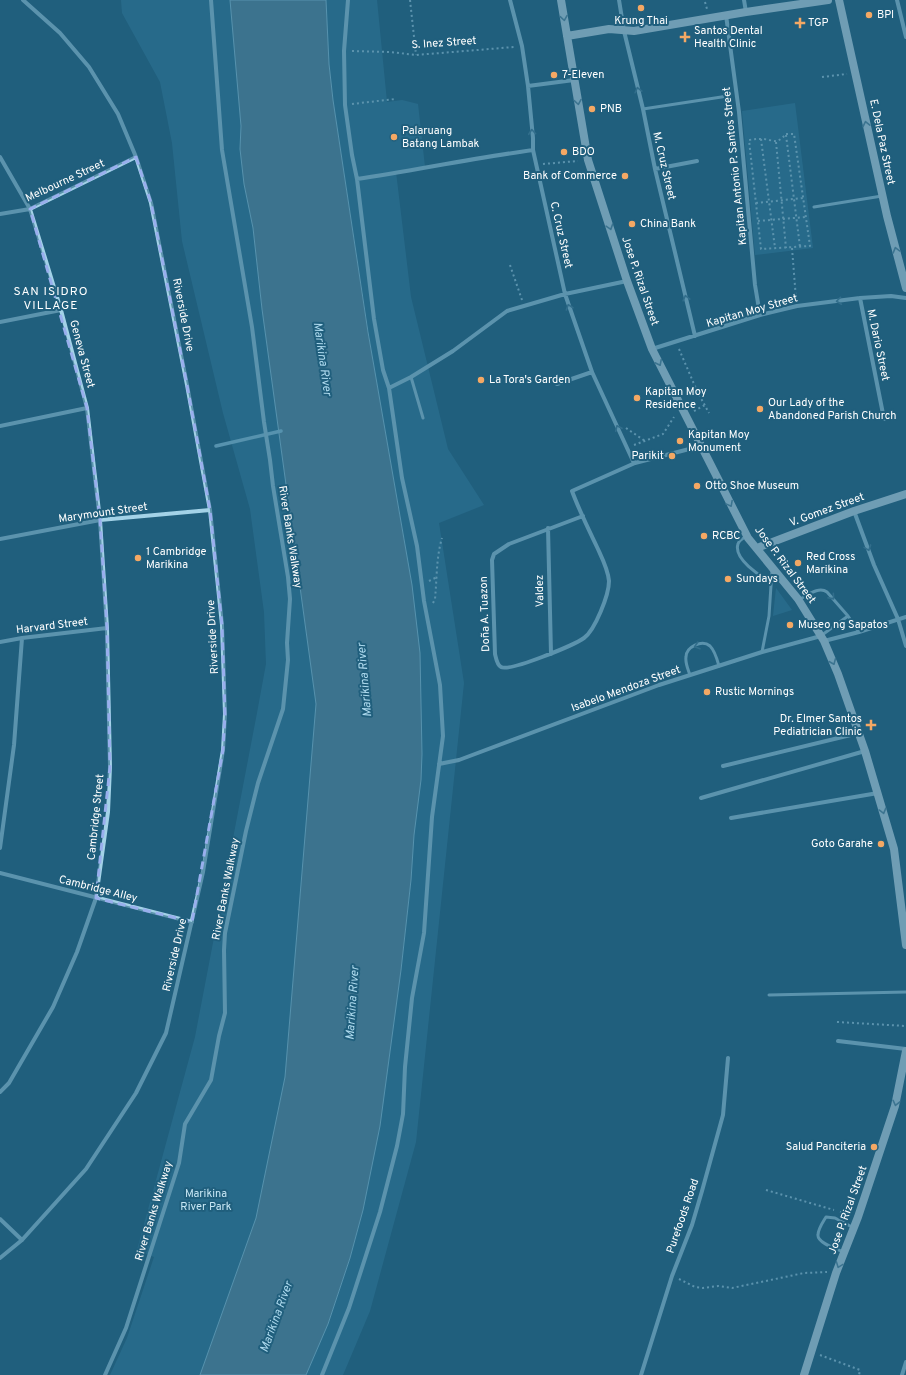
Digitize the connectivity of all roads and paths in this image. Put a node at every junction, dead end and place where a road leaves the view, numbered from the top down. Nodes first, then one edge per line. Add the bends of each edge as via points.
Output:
1 (23, 0) edge
2 (211, 0) edge
3 (348, 0) edge
4 (410, 0) edge
5 (510, 0) edge
6 (561, 0) edge
7 (619, 0) edge
8 (744, 0) edge
9 (828, 0) edge
10 (839, 0) edge
11 (897, 0) edge
12 (746, 12) junction
13 (726, 15) junction
14 (624, 31) junction
15 (567, 36) junction
16 (906, 37) edge
17 (522, 46) junction
18 (344, 51) junction
19 (416, 56) junction
20 (856, 73) junction
21 (822, 77) dead end
22 (574, 80) junction
23 (528, 86) junction
24 (728, 96) dead end
25 (395, 99) dead end
26 (345, 105) junction
27 (643, 109) junction
28 (786, 134) junction
29 (761, 139) junction
30 (776, 142) junction
31 (533, 150) junction
32 (0, 157) edge
33 (136, 157) junction
34 (588, 160) junction
35 (697, 161) dead end
36 (536, 165) junction
37 (655, 169) junction
38 (357, 179) junction
39 (882, 195) junction
40 (803, 198) junction
41 (794, 199) junction
42 (781, 200) junction
43 (769, 201) junction
44 (756, 203) junction
45 (814, 207) dead end
46 (30, 209) junction
47 (0, 214) edge
48 (806, 217) junction
49 (797, 218) junction
50 (783, 219) junction
51 (771, 220) junction
52 (758, 221) junction
53 (800, 247) junction
54 (775, 248) junction
55 (786, 248) junction
56 (792, 248) junction
57 (510, 265) dead end
58 (628, 281) junction
59 (906, 288) edge
60 (565, 294) junction
61 (860, 298) junction
62 (906, 298) edge
63 (524, 306) junction
64 (797, 306) junction
65 (61, 310) junction
66 (760, 315) junction
67 (0, 322) edge
68 (695, 336) junction
69 (678, 345) dead end
70 (652, 349) junction
71 (592, 372) junction
72 (411, 377) junction
73 (557, 384) dead end
74 (389, 388) junction
75 (705, 405) junction
76 (86, 408) junction
77 (692, 412) dead end
78 (709, 413) dead end
79 (674, 417) dead end
80 (423, 418) dead end
81 (884, 419) dead end
82 (0, 426) edge
83 (622, 426) dead end
84 (646, 441) junction
85 (701, 446) junction
86 (627, 448) junction
87 (635, 463) junction
88 (906, 494) edge
89 (210, 510) junction
90 (854, 511) junction
91 (583, 516) junction
92 (100, 520) junction
93 (548, 528) junction
94 (747, 536) junction
95 (442, 538) dead end
96 (0, 539) edge
97 (757, 548) junction
98 (772, 566) junction
99 (771, 582) junction
100 (798, 600) junction
101 (427, 613) junction
102 (848, 616) junction
103 (906, 616) edge
104 (898, 619) junction
105 (107, 628) junction
106 (859, 632) junction
107 (22, 638) junction
108 (822, 639) junction
109 (0, 642) edge
110 (906, 646) edge
111 (762, 652) junction
112 (550, 654) junction
113 (719, 666) junction
114 (690, 675) junction
115 (858, 733) junction
116 (865, 751) junction
117 (439, 764) junction
118 (723, 766) dead end
119 (878, 793) junction
120 (701, 798) dead end
121 (731, 818) dead end
122 (0, 848) edge
123 (0, 874) edge
124 (96, 898) junction
125 (904, 899) edge
126 (192, 922) junction
127 (906, 945) edge
128 (906, 992) edge
129 (769, 995) dead end
130 (837, 1022) dead end
131 (906, 1026) edge
132 (838, 1041) dead end
133 (906, 1050) edge
134 (728, 1058) dead end
135 (0, 1092) edge
136 (766, 1190) dead end
137 (858, 1217) junction
138 (0, 1219) edge
139 (854, 1228) junction
140 (22, 1240) junction
141 (844, 1252) junction
142 (0, 1258) edge
143 (836, 1273) junction
144 (672, 1276) junction
145 (812, 1352) junction
146 (906, 1362) edge
147 (105, 1375) edge
148 (322, 1375) edge
149 (641, 1375) edge
150 (804, 1375) edge
151 (860, 1375) edge
152 (902, 1375) edge

1 - 33 street, Riverside Drive via 60,33 89,67 118,114
2 - 147 street, River Banks Walkway via 222,150 252,327 288,577 288,660 283,709 256,790 225,933 225,1013 211,1080 185,1124 179,1163 126,1328
3 - 18 street
4 - 19 path
5 - 17 street, C. Cruz Street
6 -> 15 street, Jose P. Rizal Street
7 - 14 street, M. Cruz Street
8 - 12 street
9 - 12 street
10 - 20 street, E. Dela Paz Street
11 - 16 street
12 - 13 street
13 - 14 street
13 - 66 street, Kapitan Antonio P. Santos Street
14 - 15 street via 609,28
27 -> 14 street, M. Cruz Street
15 - 22 street, Jose P. Rizal Street
17 - 19 path, S. Inez Street
17 - 23 street, C. Cruz Street
18 - 19 path, S. Inez Street via 390,52
18 - 26 street
20 - 21 path
39 -> 20 street, E. Dela Paz Street
22 - 23 street
22 -> 34 street, Jose P. Rizal Street
31 -> 23 street, C. Cruz Street
24 - 27 lane
25 - 26 path
26 - 38 street
27 - 37 street, M. Cruz Street
28 - 30 path
28 - 40 path via 794,134
28 - 41 path
29 - 30 path
29 - 43 path
29 - 44 path via 749,140
30 - 42 path
31 - 36 street, C. Cruz Street
31 - 38 street
32 - 46 street, Geneva Street
33 - 46 street, Melbourne Street
33 - 89 street, Riverside Drive via 152,203
34 - 36 path
34 -> 58 street, Jose P. Rizal Street
35 - 37 street
36 - 60 street, C. Cruz Street
68 -> 37 street, M. Cruz Street
38 - 74 street via 374,319
39 - 45 lane
59 -> 39 street, E. Dela Paz Street
40 - 41 path
40 - 48 path
41 - 42 path
41 - 49 path
42 - 43 path
42 - 50 path
43 - 44 path
43 - 51 path
44 - 52 path
46 - 47 street, Melbourne Street
46 - 65 street, Geneva Street
48 - 49 path
48 - 53 path via 810,246
49 - 50 path
49 - 53 path
50 - 51 path
50 - 55 path
51 - 52 path
51 - 54 path
52 - 54 path via 761,249
53 - 56 path
54 - 55 path
55 - 56 path
56 - 64 path
57 - 63 path
58 - 60 street
58 - 70 street, Jose P. Rizal Street
60 - 63 street
71 -> 60 street, C. Cruz Street
61 - 62 street, Kapitan Moy Street
61 -> 64 street, Kapitan Moy Street
61 - 81 street, M. Dario Street
63 - 72 street via 507,311 453,351
64 - 66 street, Kapitan Moy Street
65 - 67 street
65 - 76 street, Geneva Street
66 - 68 street, Kapitan Moy Street
68 - 70 street, Kapitan Moy Street
69 - 75 path via 696,391
70 -> 85 street, Jose P. Rizal Street
71 - 73 street
86 -> 71 street, C. Cruz Street
72 - 74 street
72 - 80 lane
74 - 101 street via 402,478 417,546
75 - 77 path
75 - 78 path
76 - 82 street
76 - 92 street, Geneva Street
79 - 84 path via 664,434
83 - 84 path
84 - 86 path
85 - 87 street
85 -> 94 street, Jose P. Rizal Street
86 - 87 street, C. Cruz Street
87 - 91 street, Doña A. Tuazon via 572,491
88 - 90 street, V. Gomez Street
89 - 92 street, Marymount Street
89 - 126 street, Riverside Drive via 222,625 225,714 223,750
90 - 97 street, V. Gomez Street
90 -> 104 street
91 - 93 street, Doña A. Tuazon
91 - 112 street, Doña A. Tuazon via 607,569 609,582 592,630 584,638
92 - 96 street, Marymount Street
92 - 105 street, Cambridge Street
93 - 112 street, Valdez
93 - 112 street, Doña A. Tuazon via 509,544 494,554 492,560 495,654 498,665 505,668 514,667
94 - 97 street, Jose P. Rizal Street
94 - 99 lane via 737,545 738,553 758,575
95 - 101 path via 437,562 435,599
97 - 98 street, Jose P. Rizal Street
98 - 99 lane
98 - 100 street, Jose P. Rizal Street
99 - 111 lane via 769,616
100 -> 102 lane via 820,589 824,590
100 - 108 street, Jose P. Rizal Street
101 - 117 street via 440,685 443,736
102 - 106 lane
102 - 108 lane
103 - 104 street, Isabelo Mendoza Street
104 - 106 street, Isabelo Mendoza Street
104 - 110 street
105 - 107 street, Harvard Street
105 - 124 street, Cambridge Street via 110,767 108,812
106 - 108 street, Isabelo Mendoza Street
107 - 109 street, Harvard Street
107 - 122 street via 14,745
108 - 111 street, Isabelo Mendoza Street
108 -> 115 street, Jose P. Rizal Street via 838,674
111 - 113 street, Isabelo Mendoza Street
113 - 114 street, Isabelo Mendoza Street
113 -> 114 lane via 710,646 705,643 698,644 689,648 686,655
114 - 117 street, Isabelo Mendoza Street via 459,760
115 - 116 street, Jose P. Rizal Street
115 - 118 street
116 - 119 street, Jose P. Rizal Street
116 - 120 street
117 - 148 street via 432,817 424,933 412,998 403,1114 397,1146 380,1212 349,1308
119 - 121 street
119 -> 125 street, Jose P. Rizal Street via 894,849
123 - 124 street, Cambridge Alley
124 - 126 street, Cambridge Alley
124 - 135 street, Cambridge Street via 54,1007 9,1083
125 - 127 street, Jose P. Rizal Street
126 - 140 street, Riverside Drive via 166,1033 136,1093 86,1168
128 - 129 lane
130 - 131 path
132 - 133 street
133 -> 137 street, Jose P. Rizal Street via 895,1106
134 - 144 street, Purefoods Road via 723,1115 692,1225
136 - 137 path
137 - 139 street, Jose P. Rizal Street
138 - 140 street
139 - 141 street, Jose P. Rizal Street
139 - 141 lane via 835,1218 826,1217 818,1233 820,1242
140 - 142 street, Riverside Drive
141 -> 143 street, Jose P. Rizal Street
143 - 144 path via 804,1273 732,1288 695,1288
143 - 145 street, Jose P. Rizal Street
144 - 149 street, Purefoods Road
145 - 150 street, Jose P. Rizal Street
145 - 151 path via 860,1370
146 - 152 street

